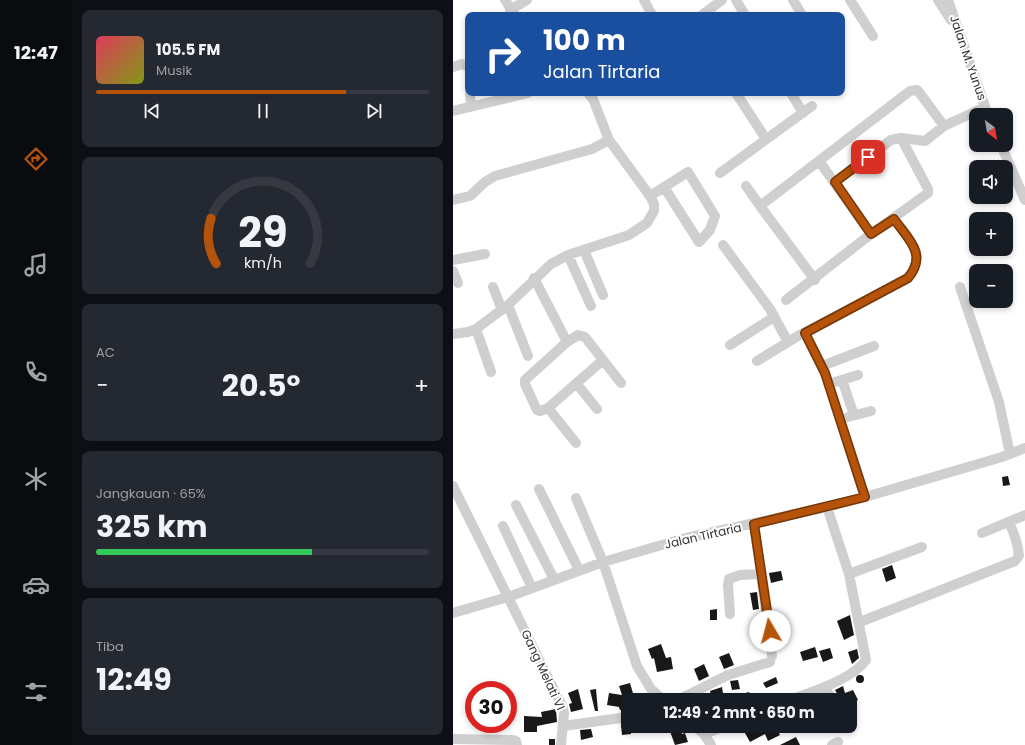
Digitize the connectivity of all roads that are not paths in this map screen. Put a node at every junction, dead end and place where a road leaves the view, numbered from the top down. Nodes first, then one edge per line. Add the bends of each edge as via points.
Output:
1 (505, 0) edge
2 (527, 0) edge
3 (644, 0) edge
4 (722, 0) edge
5 (736, 0) edge
6 (793, 0) edge
7 (850, 0) edge
8 (938, 0) edge
9 (948, 0) edge
10 (512, 12) edge
11 (650, 12) edge
12 (706, 12) edge
13 (743, 12) edge
14 (801, 12) edge
15 (873, 36) dead end
16 (960, 36) junction
17 (465, 66) edge
18 (453, 67) edge
19 (470, 96) edge
20 (516, 96) edge
21 (590, 96) edge
22 (739, 96) edge
23 (793, 96) edge
24 (812, 106) dead end
25 (471, 107) junction
26 (986, 108) edge
27 (453, 110) edge
28 (803, 113) junction
29 (969, 117) edge
30 (944, 126) junction
31 (901, 138) junction
32 (766, 139) junction
33 (609, 140) junction
34 (1004, 152) edge
35 (819, 161) junction
36 (720, 173) dead end
37 (835, 182) junction
38 (746, 186) dead end
39 (664, 187) junction
40 (650, 196) junction
41 (453, 200) edge
42 (1025, 200) edge
43 (759, 206) junction
44 (894, 219) junction
45 (871, 234) junction
46 (723, 245) dead end
47 (584, 250) junction
48 (485, 254) dead end
49 (568, 255) junction
50 (453, 260) edge
51 (453, 272) edge
52 (534, 278) junction
53 (815, 280) junction
54 (458, 283) dead end
55 (493, 287) dead end
56 (960, 287) dead end
57 (603, 295) dead end
58 (786, 300) dead end
59 (591, 306) dead end
60 (505, 308) junction
61 (774, 317) junction
62 (476, 329) junction
63 (805, 333) junction
64 (453, 334) edge
65 (567, 342) junction
66 (788, 342) junction
67 (730, 345) dead end
68 (874, 346) dead end
69 (528, 356) dead end
70 (603, 360) junction
71 (757, 361) dead end
72 (822, 366) junction
73 (491, 372) dead end
74 (858, 375) dead end
75 (841, 380) junction
76 (621, 383) dead end
77 (577, 384) junction
78 (829, 384) junction
79 (548, 408) junction
80 (597, 410) dead end
81 (871, 411) dead end
82 (854, 415) junction
83 (839, 419) junction
84 (576, 443) dead end
85 (1025, 448) edge
86 (1010, 454) junction
87 (453, 486) edge
88 (539, 489) dead end
89 (865, 497) junction
90 (576, 498) dead end
91 (516, 505) dead end
92 (827, 508) junction
93 (1025, 515) edge
94 (1009, 522) junction
95 (754, 524) junction
96 (503, 526) dead end
97 (982, 533) dead end
98 (922, 547) dead end
99 (603, 562) junction
100 (579, 570) junction
101 (761, 574) junction
102 (849, 574) junction
103 (554, 579) junction
104 (532, 588) junction
105 (508, 597) junction
106 (453, 613) edge
107 (730, 614) dead end
108 (860, 622) junction
109 (825, 687) junction
110 (655, 693) edge
111 (692, 693) edge
112 (809, 693) edge
113 (828, 693) edge
114 (621, 718) edge
115 (563, 726) junction
116 (704, 734) edge
117 (453, 739) edge
118 (517, 745) edge
119 (561, 745) edge
120 (711, 745) edge

1 - 10 street
2 - 10 street
3 - 11 street
4 - 12 street
5 - 13 street
6 - 14 street
7 - 15 street
8 - 16 street
9 - 16 street, Jalan M. Yunus
16 - 26 street, Jalan M. Yunus
17 - 18 street
19 - 25 street
20 - 25 street
21 - 33 street
22 - 32 street
23 - 28 street
24 - 28 street
25 - 27 street
28 - 32 street
29 - 30 street
30 - 31 street via 922,142
30 - 35 street via 919,92 914,90
31 - 37 street via 891,140
31 - 44 street via 928,193
32 - 36 street
33 - 40 street
33 - 41 street via 592,148 495,176 470,196
34 - 42 street
35 - 37 street
35 - 43 street
37 - 45 street
38 - 43 street
39 - 39 street via 687,172 713,211 713,224 708,234 699,242
39 - 40 street
40 - 47 street via 654,211 647,223 629,235
43 - 53 street
44 - 45 street
44 - 63 street via 917,251 916,268 908,278
45 - 53 street
46 - 61 street
47 - 49 street
47 - 57 street
48 - 50 street
49 - 52 street via 551,264
49 - 59 street
51 - 54 street
52 - 60 street
52 - 65 street
53 - 58 street
55 - 60 street
56 - 86 street via 999,402
60 - 62 street
60 - 69 street
61 - 66 street
61 - 67 street
62 - 64 street
62 - 73 street
63 - 66 street
63 - 72 street
65 - 70 street via 578,335 582,336
65 - 79 street via 525,380 537,410
66 - 71 street
68 - 72 street
70 - 76 street
70 - 77 street
72 - 78 street
74 - 75 street
75 - 78 street
75 - 82 street
77 - 79 street
77 - 80 street
78 - 83 street
79 - 84 street
81 - 82 street
82 - 83 street
83 - 89 street
85 - 86 street, Jalan Tirtaria
86 - 89 street, Jalan Tirtaria
87 - 105 street, Gang Melati VI
88 - 100 street
89 - 92 street, Jalan Tirtaria
90 - 99 street
91 - 103 street
92 - 95 street, Jalan Tirtaria
92 - 102 street
93 - 94 street
94 - 97 street
94 - 108 street via 1019,551 1015,561
95 - 99 street, Jalan Tirtaria via 686,538
95 - 101 street
96 - 104 street
98 - 102 street
99 - 100 street, Jalan Tirtaria
99 - 110 street via 637,666
100 - 103 street, Jalan Tirtaria
101 - 107 street via 740,575 729,579
101 - 111 street via 768,616 771,659 728,675
102 - 108 street
103 - 104 street, Jalan Tirtaria
104 - 105 street, Jalan Tirtaria
105 - 106 street, Jalan Tirtaria
105 - 115 street, Gang Melati VI via 562,706
108 - 109 street via 866,660 862,666
109 - 112 street
109 - 113 street
114 - 115 street
115 - 119 street, Gang Melati VI
116 - 120 street
117 - 118 street via 513,740

